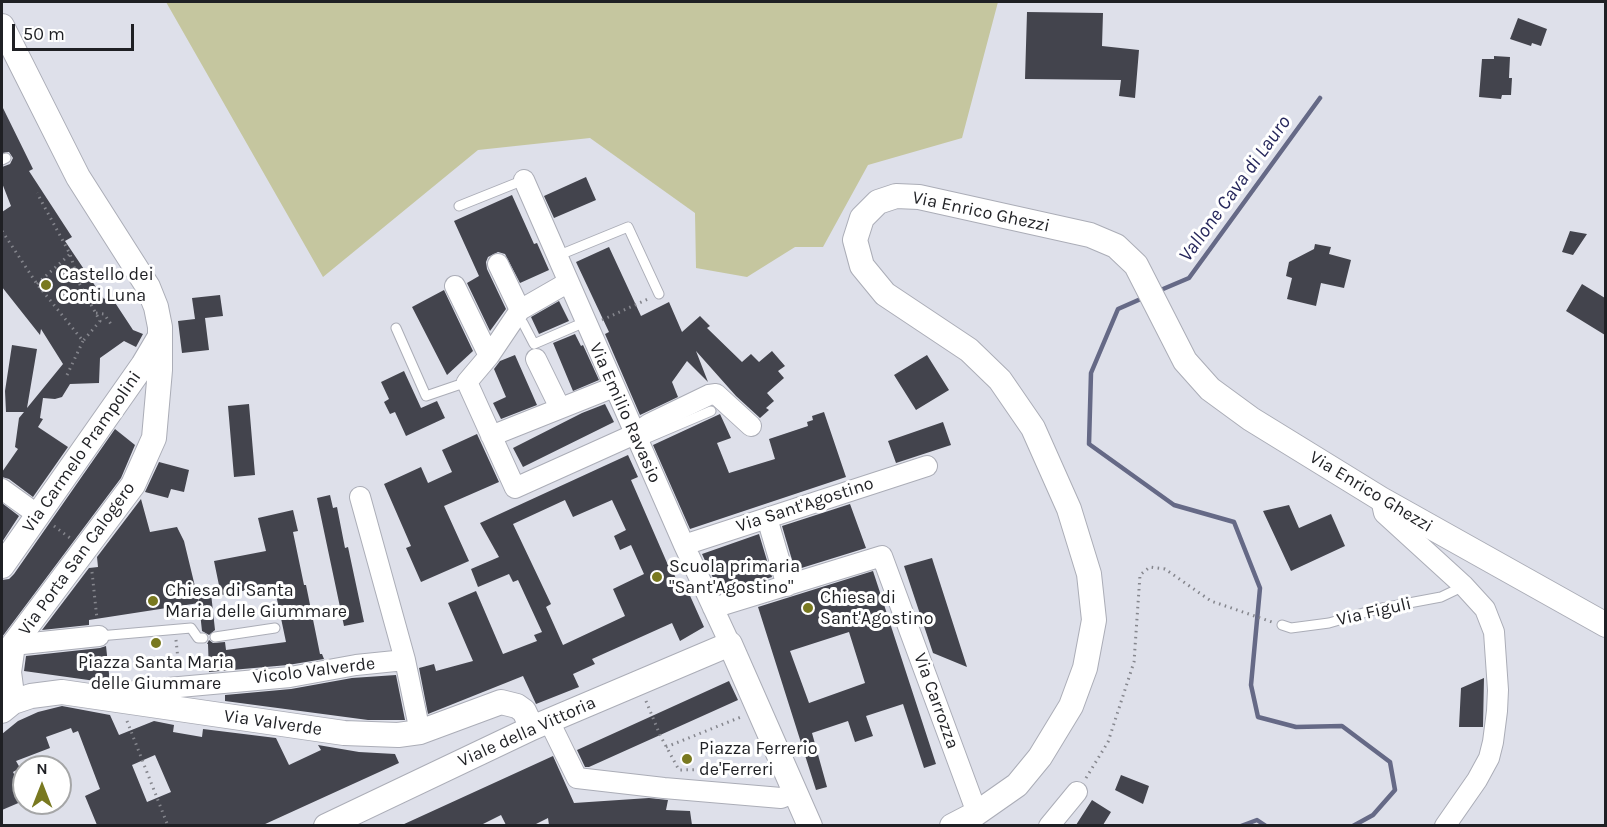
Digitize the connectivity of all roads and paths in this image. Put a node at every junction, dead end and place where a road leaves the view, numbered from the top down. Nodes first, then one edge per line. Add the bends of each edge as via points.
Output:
1 (2, 26) edge
2 (524, 180) joint
3 (37, 193) dead end
4 (459, 206) dead end
5 (2, 231) edge
6 (70, 254) junction
7 (557, 256) junction
8 (498, 264) dead end
9 (567, 283) junction
10 (37, 284) junction
11 (455, 286) dead end
12 (659, 294) joint
13 (96, 313) junction
14 (522, 316) junction
15 (610, 316) dead end
16 (585, 322) junction
17 (113, 327) dead end
18 (396, 328) dead end
19 (160, 336) junction
20 (83, 341) junction
21 (489, 357) junction
22 (536, 359) dead end
23 (67, 375) dead end
24 (467, 382) junction
25 (614, 387) junction
26 (560, 408) junction
27 (711, 411) dead end
28 (751, 426) dead end
29 (491, 436) junction
30 (637, 438) junction
31 (927, 465) dead end
32 (2, 489) edge
33 (360, 498) dead end
34 (1381, 499) junction
35 (38, 515) junction
36 (767, 518) junction
37 (684, 545) junction
38 (85, 549) junction
39 (2, 566) edge
40 (787, 586) junction
41 (1464, 586) junction
42 (713, 608) junction
43 (1282, 625) joint
44 (1605, 625) edge
45 (274, 628) dead end
46 (174, 629) junction
47 (99, 636) junction
48 (215, 637) dead end
49 (203, 638) dead end
50 (730, 644) junction
51 (14, 645) junction
52 (405, 660) junction
53 (180, 676) dead end
54 (118, 700) junction
55 (7, 707) edge
56 (759, 710) junction
57 (654, 719) dead end
58 (540, 724) junction
59 (420, 732) junction
60 (666, 747) junction
61 (783, 762) junction
62 (796, 792) junction
63 (1077, 792) joint
64 (977, 813) junction
65 (332, 824) edge
66 (168, 825) edge
67 (810, 825) edge
68 (952, 825) edge
69 (1049, 825) edge
70 (1445, 825) edge

1 - 19 street, Via Porta San Calogero via 78,177 148,287 156,307
2 - 4 lane
2 - 7 street, Via Emilio Ravasio
3 - 6 path
5 - 10 path
6 - 10 path
6 - 13 path via 79,283
7 - 9 street, Via Emilio Ravasio
7 - 12 lane via 628,227
8 - 14 street
9 - 14 street
9 - 16 street, Via Emilio Ravasio
10 - 20 path
11 - 21 street
12 - 15 path
13 - 17 path via 104,314
13 - 20 path via 100,321
14 - 16 lane via 534,344
14 - 21 street
16 - 25 street, Via Emilio Ravasio
18 - 24 lane via 426,396
19 - 35 street, Via Carmelo Prampolini
19 - 38 street, Via Porta San Calogero via 154,438 133,485
20 - 23 path
21 - 24 street
22 - 26 street
24 - 29 street
25 - 26 street
25 - 30 street, Via Emilio Ravasio
26 - 29 street
27 - 30 lane
28 - 30 street via 716,394 649,424
29 - 30 street via 514,488
30 - 37 street, Via Emilio Ravasio
31 - 36 street, Via Sant'Agostino
32 - 35 street
33 - 52 street
34 - 41 street via 1384,513
34 - 44 street, Via Enrico Ghezzi
34 - 64 street, Via Enrico Ghezzi via 1251,419 1210,389 1185,361 1136,265 1116,246 1090,235 919,197 896,196 878,202 862,218 855,240 862,266 885,294 969,350 1000,380 1033,428 1069,509 1089,574 1094,620 1085,668 1071,706 1040,757 1017,785
35 - 38 path
35 - 39 street, Via Carmelo Prampolini
36 - 37 street, Via Sant'Agostino
36 - 40 street
37 - 42 street, Via Emilio Ravasio
38 - 47 path
38 - 51 street, Via Porta San Calogero
40 - 42 street
40 - 64 street, Via Carrozza via 882,556
41 - 43 lane, Via Figuli via 1441,597 1329,623 1292,628
41 - 70 street via 1485,609 1494,632 1497,711 1489,758
42 - 50 street, Via Emilio Ravasio
43 - 63 path via 1211,601 1165,569 1150,567 1140,575 1134,662 1108,742
45 - 48 lane
46 - 47 lane
46 - 49 lane via 191,628 198,638
46 - 53 path
47 - 51 street
50 - 56 street
50 - 58 street, Viale della Vittoria
51 - 55 street, Via Porta San Calogero
52 - 54 street, Vicolo Valverde via 290,677 135,691
52 - 59 street
54 - 55 street, Via Valverde via 62,692 31,696
54 - 59 street, Via Valverde via 344,733
54 - 66 path
56 - 60 path
56 - 61 street
57 - 60 path
58 - 59 street, Via Valverde via 517,706 501,702
58 - 62 street via 578,778 781,798
58 - 65 street, Viale della Vittoria
60 - 61 path via 679,770 768,768
61 - 62 street
62 - 67 street
63 - 69 street
64 - 68 street, Via Enrico Ghezzi

